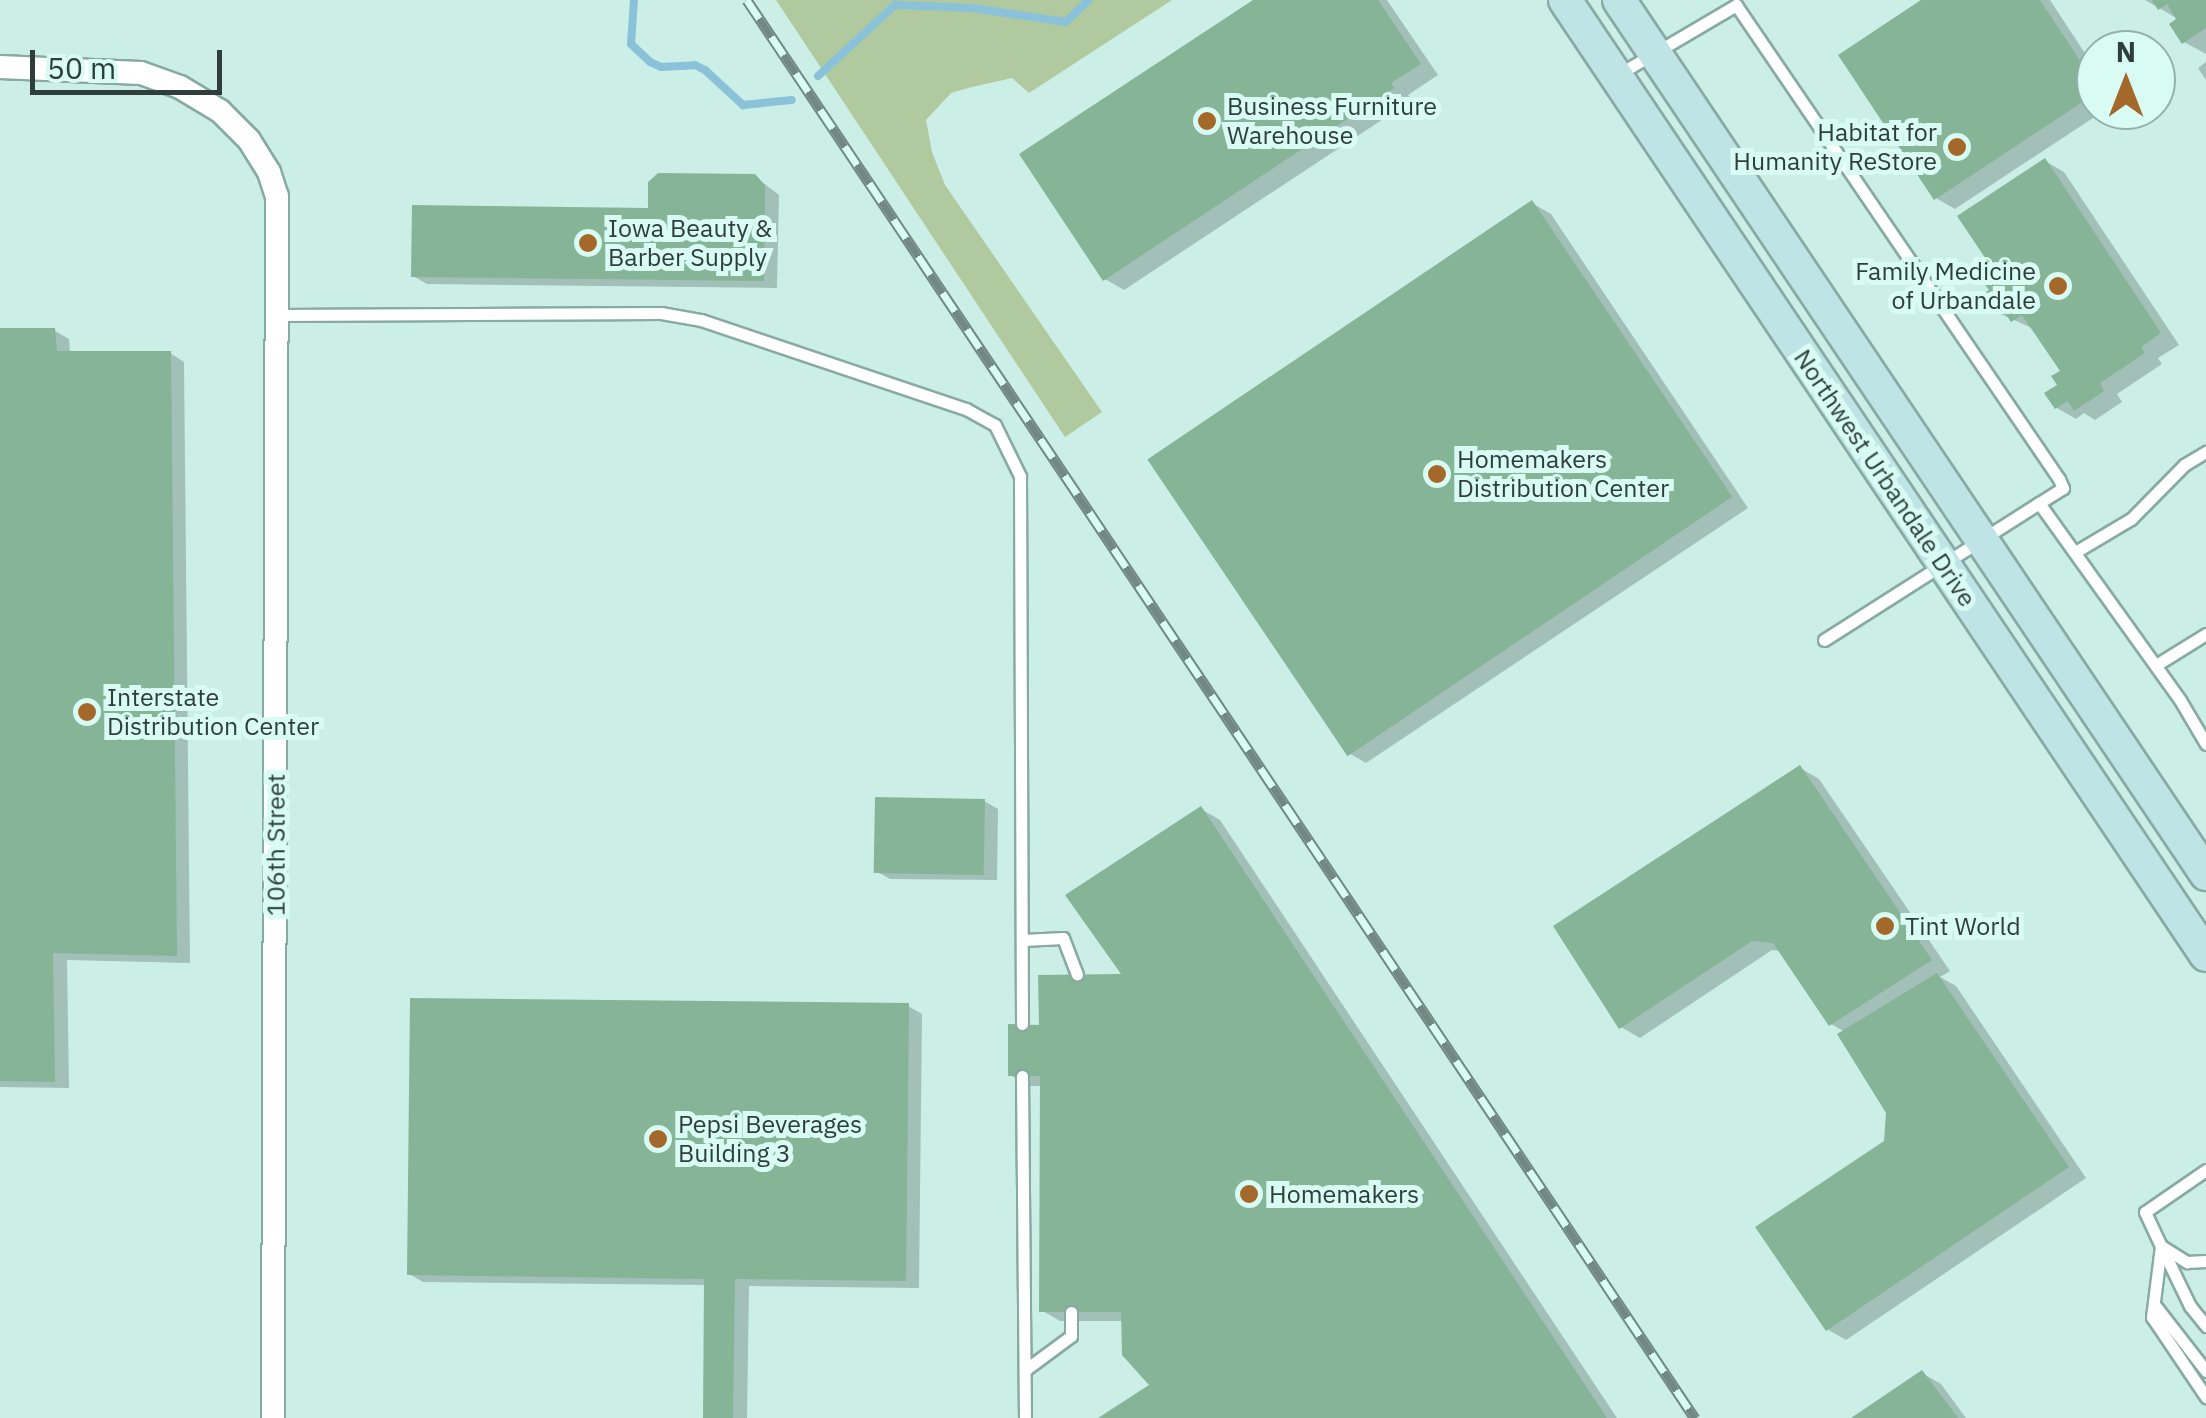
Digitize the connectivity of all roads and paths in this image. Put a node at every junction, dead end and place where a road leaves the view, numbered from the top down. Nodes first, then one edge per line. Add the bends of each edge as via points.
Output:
1 (1565, 0) edge
2 (1619, 0) edge
3 (1654, 52) junction
4 (0, 67) edge
5 (1616, 75) junction
6 (279, 315) junction
7 (2206, 452) edge
8 (2040, 502) junction
9 (1982, 538) junction
10 (2077, 551) junction
11 (1941, 562) junction
12 (2206, 634) edge
13 (1824, 640) dead end
14 (2156, 665) junction
15 (2206, 744) edge
16 (2206, 874) edge
17 (1023, 940) junction
18 (2206, 955) edge
19 (1077, 974) dead end
20 (1022, 1024) dead end
21 (1022, 1076) dead end
22 (2206, 1170) edge
23 (2161, 1246) junction
24 (2206, 1261) edge
25 (2154, 1304) junction
26 (1071, 1312) dead end
27 (2206, 1326) edge
28 (1024, 1370) junction
29 (2206, 1370) edge
30 (2206, 1398) edge
31 (274, 1418) edge
32 (1025, 1418) edge

1 - 5 main road, Northwest Urbandale Drive
2 - 3 main road, Northwest Urbandale Drive
3 - 5 lane
3 - 8 lane via 1736,5 2059,478 2062,488
3 - 9 main road, Northwest Urbandale Drive
4 - 6 street, 106th Street via 141,73 220,110 248,140 277,196
5 - 11 main road, Northwest Urbandale Drive
6 - 17 lane via 661,313 701,320 966,408 995,425 1020,476
6 - 31 street, 106th Street
7 - 10 lane via 2132,519
8 - 9 lane
8 - 10 lane
9 - 11 lane
9 - 16 main road, Northwest Urbandale Drive
10 - 14 lane
11 - 13 lane
11 - 18 main road, Northwest Urbandale Drive
12 - 14 lane
14 - 15 lane
17 - 19 lane via 1063,938
17 - 20 lane
21 - 28 lane
22 - 23 lane via 2145,1212
23 - 24 lane via 2187,1262
23 - 25 lane
23 - 27 lane
25 - 29 lane
25 - 30 lane via 2152,1317
26 - 28 lane via 1071,1336
28 - 32 lane

